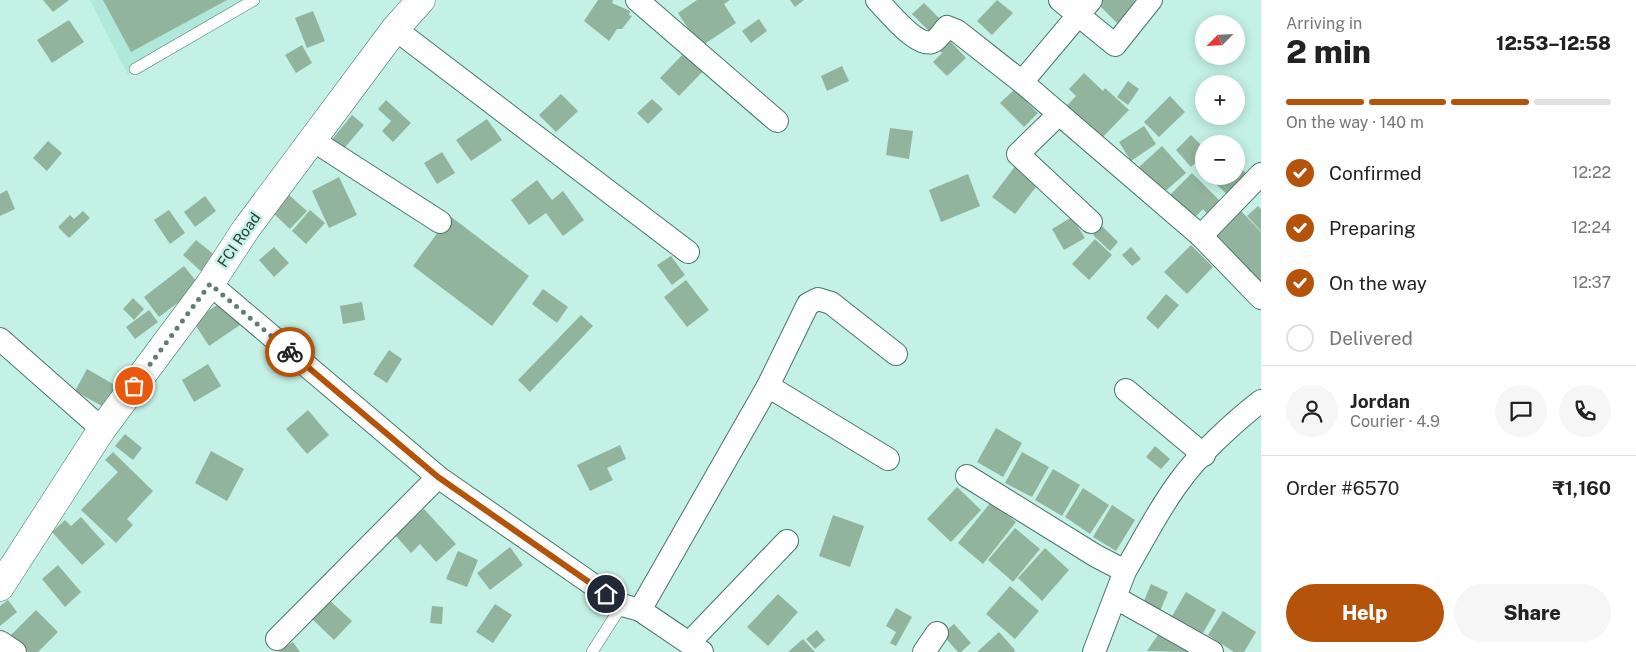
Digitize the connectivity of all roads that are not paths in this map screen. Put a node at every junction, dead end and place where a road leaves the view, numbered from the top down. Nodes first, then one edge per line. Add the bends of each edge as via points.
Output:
1 (254, 0) edge
2 (420, 0) edge
3 (637, 0) edge
4 (877, 0) edge
5 (1060, 0) edge
6 (1151, 0) edge
7 (1084, 8) edge
8 (396, 29) junction
9 (135, 69) dead end
10 (1022, 82) junction
11 (1059, 114) junction
12 (777, 120) dead end
13 (314, 141) junction
14 (1261, 174) edge
15 (440, 222) dead end
16 (1091, 222) dead end
17 (1201, 236) junction
18 (688, 252) dead end
19 (210, 284) junction
20 (1261, 298) edge
21 (0, 339) edge
22 (896, 354) dead end
23 (768, 386) junction
24 (1126, 390) dead end
25 (1261, 401) edge
26 (102, 429) junction
27 (1204, 455) junction
28 (888, 459) dead end
29 (967, 476) dead end
30 (438, 477) junction
31 (787, 541) dead end
32 (1126, 571) junction
33 (0, 587) edge
34 (1116, 598) junction
35 (631, 607) junction
36 (937, 633) dead end
37 (277, 640) dead end
38 (0, 642) edge
39 (695, 647) edge
40 (14, 652) edge
41 (592, 652) edge
42 (924, 652) edge
43 (1094, 652) edge
44 (1212, 652) edge

1 - 9 lane
2 - 8 street, FCI Road
3 - 12 street
4 - 10 street via 924,43 933,42 947,26
5 - 7 street
6 - 7 street via 1115,45
7 - 10 street
8 - 13 street, FCI Road
8 - 18 street
10 - 11 street
11 - 16 street via 1018,154
11 - 17 street
13 - 15 street
13 - 19 street, FCI Road via 246,229
14 - 17 street
17 - 20 street
19 - 26 street, FCI Road
19 - 30 street
21 - 26 street
22 - 23 street via 831,304 818,299 808,304
23 - 28 street
23 - 35 street
24 - 27 street
25 - 27 street
26 - 33 street, FCI Road
27 - 32 street via 1180,479
29 - 32 street via 1096,556
30 - 35 street
30 - 37 street
31 - 39 street
32 - 34 street
34 - 43 street
34 - 44 street
35 - 39 street
35 - 41 lane
36 - 42 street
38 - 40 street

